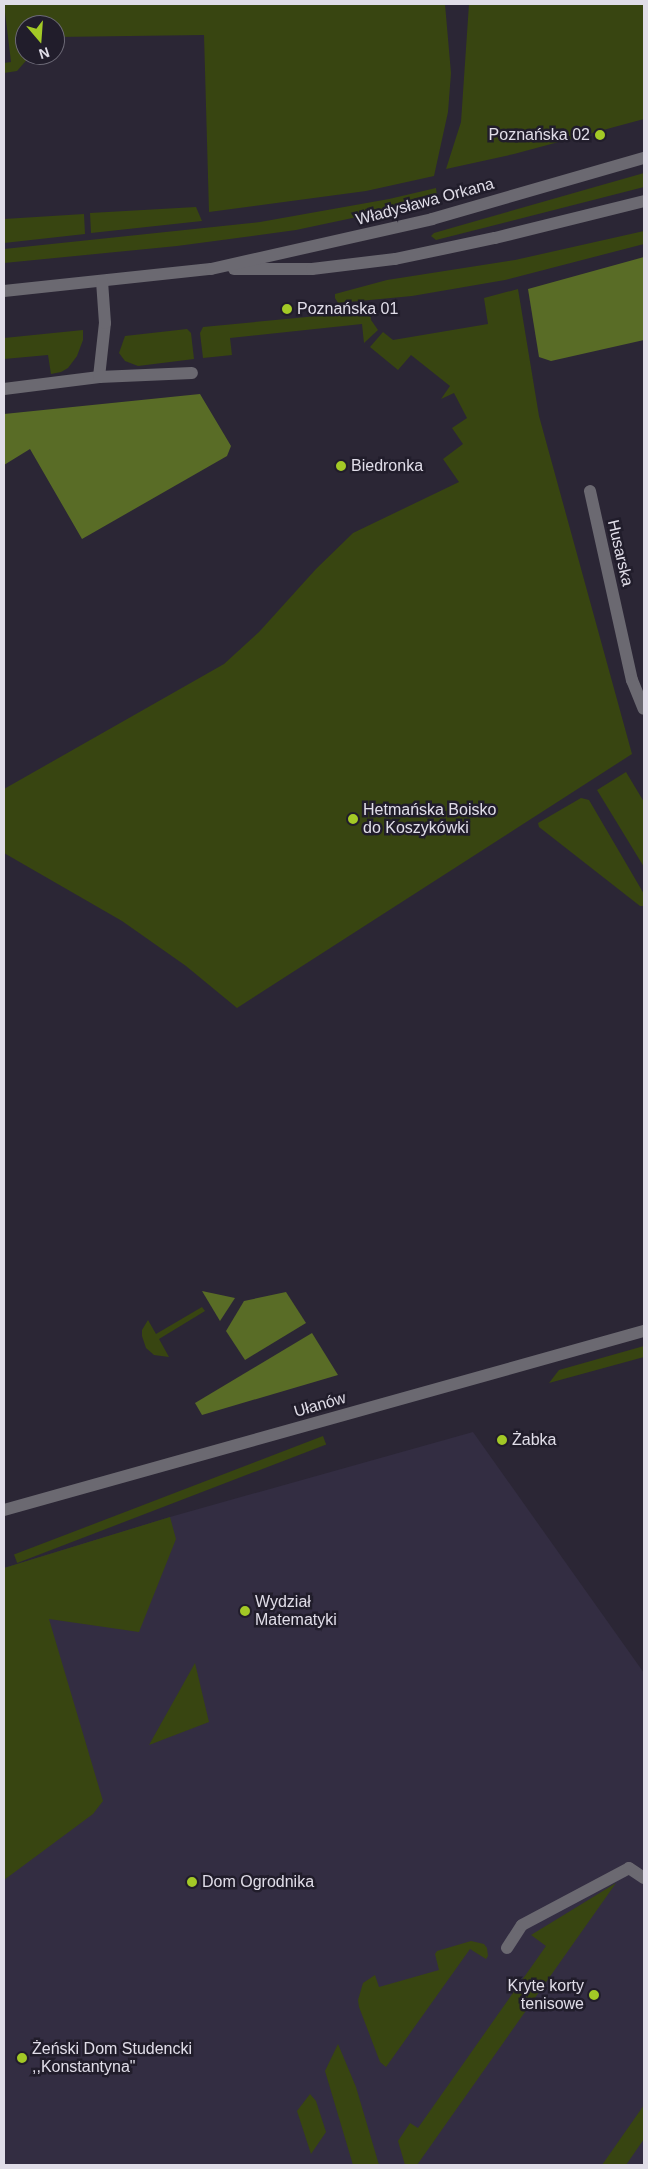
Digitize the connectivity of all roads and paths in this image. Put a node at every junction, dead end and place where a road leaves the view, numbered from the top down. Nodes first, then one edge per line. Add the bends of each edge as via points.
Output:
1 (644, 158) edge
2 (644, 201) edge
3 (211, 269) junction
4 (102, 281) junction
5 (4, 290) edge
6 (192, 373) dead end
7 (99, 377) junction
8 (4, 389) edge
9 (590, 490) dead end
10 (644, 709) edge
11 (644, 1331) edge
12 (4, 1510) edge
13 (644, 1878) edge
14 (507, 1948) dead end

1 - 3 street, Władysława Orkana via 422,221
2 - 3 street, Władysława Orkana via 477,242 395,258 312,269
3 - 4 street, Władysława Orkana
4 - 5 street, Władysława Orkana
4 - 7 street via 105,323
6 - 7 street
7 - 8 street
9 - 10 street, Husarska via 632,680
11 - 12 street, Ułanów
13 - 14 street via 629,1868 522,1925

